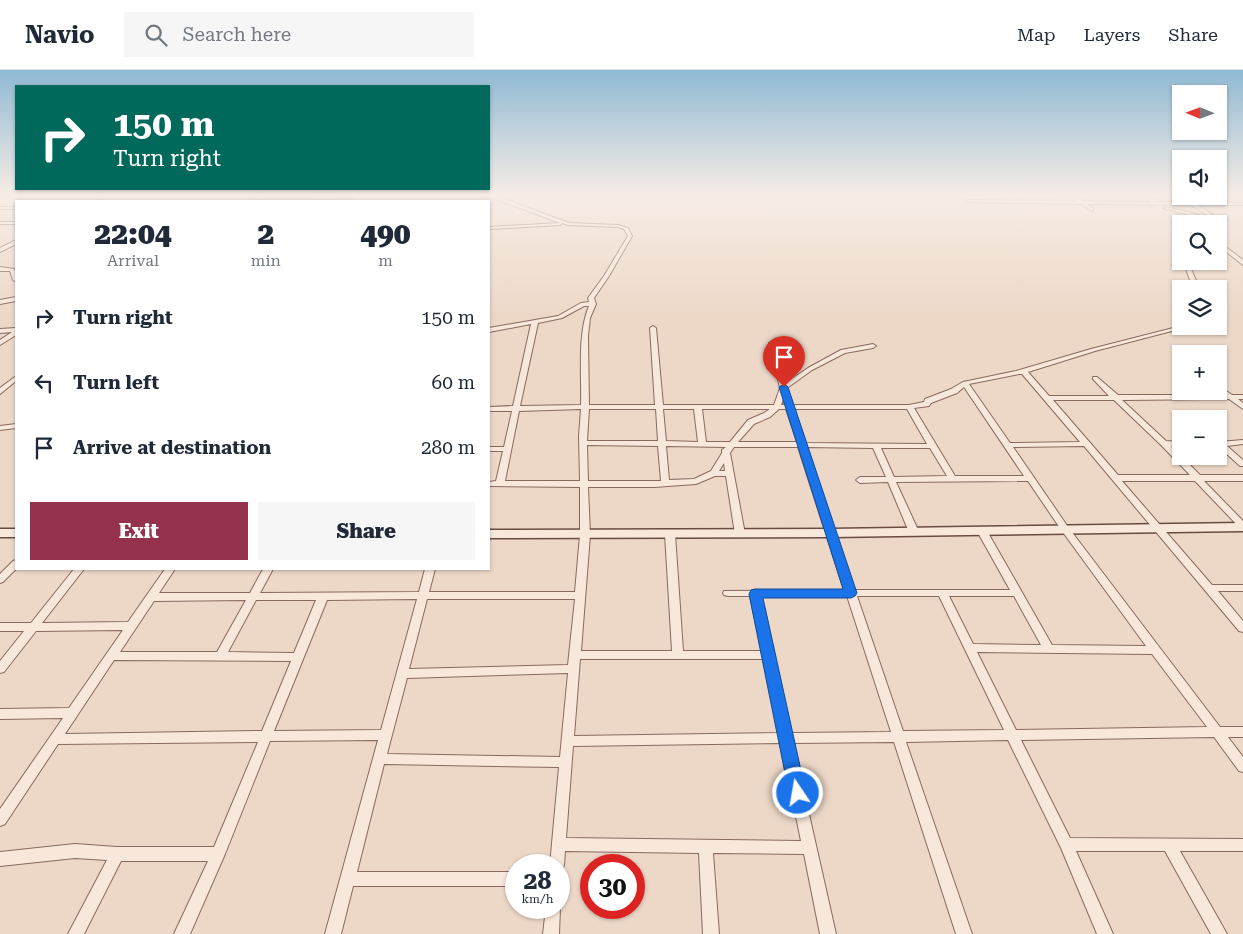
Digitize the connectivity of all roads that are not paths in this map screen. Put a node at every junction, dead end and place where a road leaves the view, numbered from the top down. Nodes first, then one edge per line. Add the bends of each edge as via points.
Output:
1 (629, 234) edge
2 (15, 242) edge
3 (0, 250) edge
4 (1227, 250) edge
5 (1243, 263) edge
6 (0, 269) edge
7 (14, 270) edge
8 (15, 299) edge
9 (0, 302) edge
10 (593, 304) junction
11 (535, 321) junction
12 (654, 328) dead end
13 (490, 330) edge
14 (1172, 330) edge
15 (0, 331) edge
16 (15, 331) edge
17 (15, 332) edge
18 (0, 343) edge
19 (772, 343) dead end
20 (873, 346) dead end
21 (1024, 371) junction
22 (1095, 378) dead end
23 (15, 379) edge
24 (965, 383) junction
25 (784, 387) junction
26 (0, 392) edge
27 (1227, 395) edge
28 (1243, 397) edge
29 (1047, 398) junction
30 (1116, 398) junction
31 (1231, 398) junction
32 (585, 407) junction
33 (909, 407) junction
34 (1243, 407) edge
35 (517, 408) junction
36 (659, 408) junction
37 (698, 408) junction
38 (776, 408) junction
39 (789, 408) junction
40 (490, 409) edge
41 (15, 426) edge
42 (0, 428) edge
43 (1243, 442) edge
44 (583, 443) junction
45 (1164, 443) junction
46 (1172, 443) edge
47 (1227, 443) edge
48 (662, 444) junction
49 (702, 444) junction
50 (1007, 444) junction
51 (1086, 444) junction
52 (801, 445) junction
53 (876, 446) junction
54 (933, 446) junction
55 (728, 447) junction
56 (490, 449) edge
57 (508, 449) junction
58 (1227, 450) edge
59 (1243, 464) edge
60 (714, 473) junction
61 (730, 474) junction
62 (952, 478) junction
63 (1030, 478) junction
64 (1114, 478) junction
65 (1197, 478) junction
66 (1243, 478) edge
67 (860, 480) dead end
68 (891, 480) junction
69 (584, 483) junction
70 (666, 483) junction
71 (490, 484) edge
72 (500, 484) junction
73 (1243, 526) edge
74 (1157, 528) junction
75 (1065, 529) junction
76 (982, 530) junction
77 (914, 532) junction
78 (0, 533) edge
79 (15, 533) edge
80 (831, 533) junction
81 (490, 534) edge
82 (670, 534) junction
83 (740, 534) junction
84 (585, 535) junction
85 (15, 564) edge
86 (78, 570) edge
87 (169, 570) edge
88 (267, 570) edge
89 (430, 570) edge
90 (0, 580) edge
91 (1209, 588) junction
92 (1243, 588) edge
93 (728, 593) dead end
94 (851, 593) junction
95 (942, 593) junction
96 (1018, 593) junction
97 (755, 594) junction
98 (580, 595) junction
99 (253, 596) junction
100 (323, 596) junction
101 (422, 596) junction
102 (151, 597) junction
103 (132, 626) junction
104 (0, 627) edge
105 (33, 627) junction
106 (1243, 628) edge
107 (969, 648) junction
108 (1048, 649) junction
109 (1156, 650) junction
110 (678, 655) junction
111 (768, 655) junction
112 (112, 656) junction
113 (221, 656) junction
114 (575, 656) junction
115 (298, 657) junction
116 (0, 669) edge
117 (574, 669) junction
118 (402, 674) junction
119 (0, 714) edge
120 (72, 714) junction
121 (1243, 732) edge
122 (1219, 733) junction
123 (385, 735) junction
124 (1012, 735) junction
125 (267, 737) junction
126 (897, 737) junction
127 (786, 738) junction
128 (55, 739) junction
129 (568, 741) junction
130 (378, 759) junction
131 (566, 762) junction
132 (1243, 767) edge
133 (0, 820) edge
134 (559, 844) junction
135 (1066, 844) junction
136 (1169, 844) junction
137 (1243, 845) edge
138 (706, 846) junction
139 (809, 848) junction
140 (117, 854) junction
141 (218, 854) junction
142 (558, 854) edge
143 (0, 859) edge
144 (348, 879) junction
145 (505, 879) edge
146 (552, 919) edge
147 (76, 934) edge
148 (182, 934) edge
149 (333, 934) edge
150 (551, 934) edge
151 (711, 934) edge
152 (828, 934) edge
153 (964, 934) edge
154 (1105, 934) edge
155 (1219, 934) edge

1 - 10 street via 602,285 591,298
2 - 3 street
4 - 5 street
6 - 7 street
8 - 9 street
10 - 11 street via 583,304 560,317
10 - 32 street via 585,336
11 - 13 street
11 - 35 street
12 - 36 street
14 - 21 street
15 - 16 street
17 - 18 street
19 - 25 street
20 - 25 street via 843,351
21 - 24 street
21 - 29 street
22 - 30 street
23 - 26 street
24 - 33 street via 926,404
24 - 50 street
25 - 38 street
25 - 39 street
27 - 31 street
28 - 31 street
29 - 30 street
29 - 51 street
30 - 31 street
30 - 45 street
31 - 34 street
32 - 35 street
32 - 36 street
32 - 44 street
33 - 39 street
33 - 54 street
35 - 40 street
35 - 57 street
36 - 37 street
36 - 48 street
37 - 38 street
37 - 49 street
38 - 39 street
38 - 55 street via 751,422
39 - 52 street
41 - 42 street
43 - 47 street
44 - 48 street
44 - 69 street
45 - 46 street
45 - 65 street
48 - 49 street
48 - 70 street
49 - 55 street
50 - 51 street
50 - 63 street
51 - 64 street
52 - 53 street
52 - 55 street
52 - 80 street
53 - 54 street
53 - 68 street
54 - 62 street
55 - 60 street
55 - 61 street
56 - 57 street
57 - 72 street
58 - 59 street
60 - 61 street
60 - 70 street via 696,481
61 - 83 street
62 - 63 street
62 - 68 street
63 - 75 street
64 - 65 street
64 - 74 street
65 - 66 street
65 - 73 street
67 - 68 street
68 - 77 street
69 - 70 street
69 - 72 street
69 - 84 street
71 - 72 street
73 - 74 main road
74 - 75 main road
74 - 91 street
75 - 76 main road
75 - 109 street
76 - 77 main road
76 - 96 street
77 - 80 main road
78 - 79 main road
80 - 83 main road
80 - 94 street
81 - 84 main road
82 - 83 main road
82 - 84 main road
82 - 110 street
84 - 98 street
85 - 90 street
86 - 105 street
87 - 102 street
88 - 99 street
89 - 101 street
91 - 92 street
91 - 106 street
93 - 97 street
94 - 95 street
94 - 97 street
94 - 126 street
95 - 96 street
95 - 107 street
96 - 108 street
97 - 111 street
98 - 101 street
98 - 114 street
99 - 100 street
99 - 102 street
99 - 113 street
100 - 101 street
100 - 115 street
101 - 118 street
102 - 103 street
103 - 105 street
103 - 112 street
104 - 105 street
105 - 116 street
107 - 108 street
107 - 124 street
108 - 109 street
109 - 122 street
110 - 111 street
110 - 114 street
111 - 127 street
112 - 113 street
112 - 120 street
113 - 115 street
114 - 117 street
115 - 125 street
117 - 118 street
117 - 129 street
118 - 123 street
119 - 120 street
120 - 128 street
121 - 122 street
122 - 124 street
122 - 132 street
123 - 125 street
123 - 130 street
124 - 126 street
124 - 135 street
125 - 128 street
125 - 141 street
126 - 127 street
126 - 153 street
127 - 129 street
127 - 139 street
128 - 133 street
129 - 131 street
130 - 131 street
130 - 144 street
131 - 134 street
134 - 138 street
134 - 142 street
135 - 136 street
135 - 154 street
136 - 137 street
136 - 155 street
138 - 139 street
138 - 151 street
139 - 152 street
140 - 141 street
140 - 143 street via 75,851
140 - 147 street
141 - 148 street
144 - 145 street
144 - 149 street
146 - 150 street

